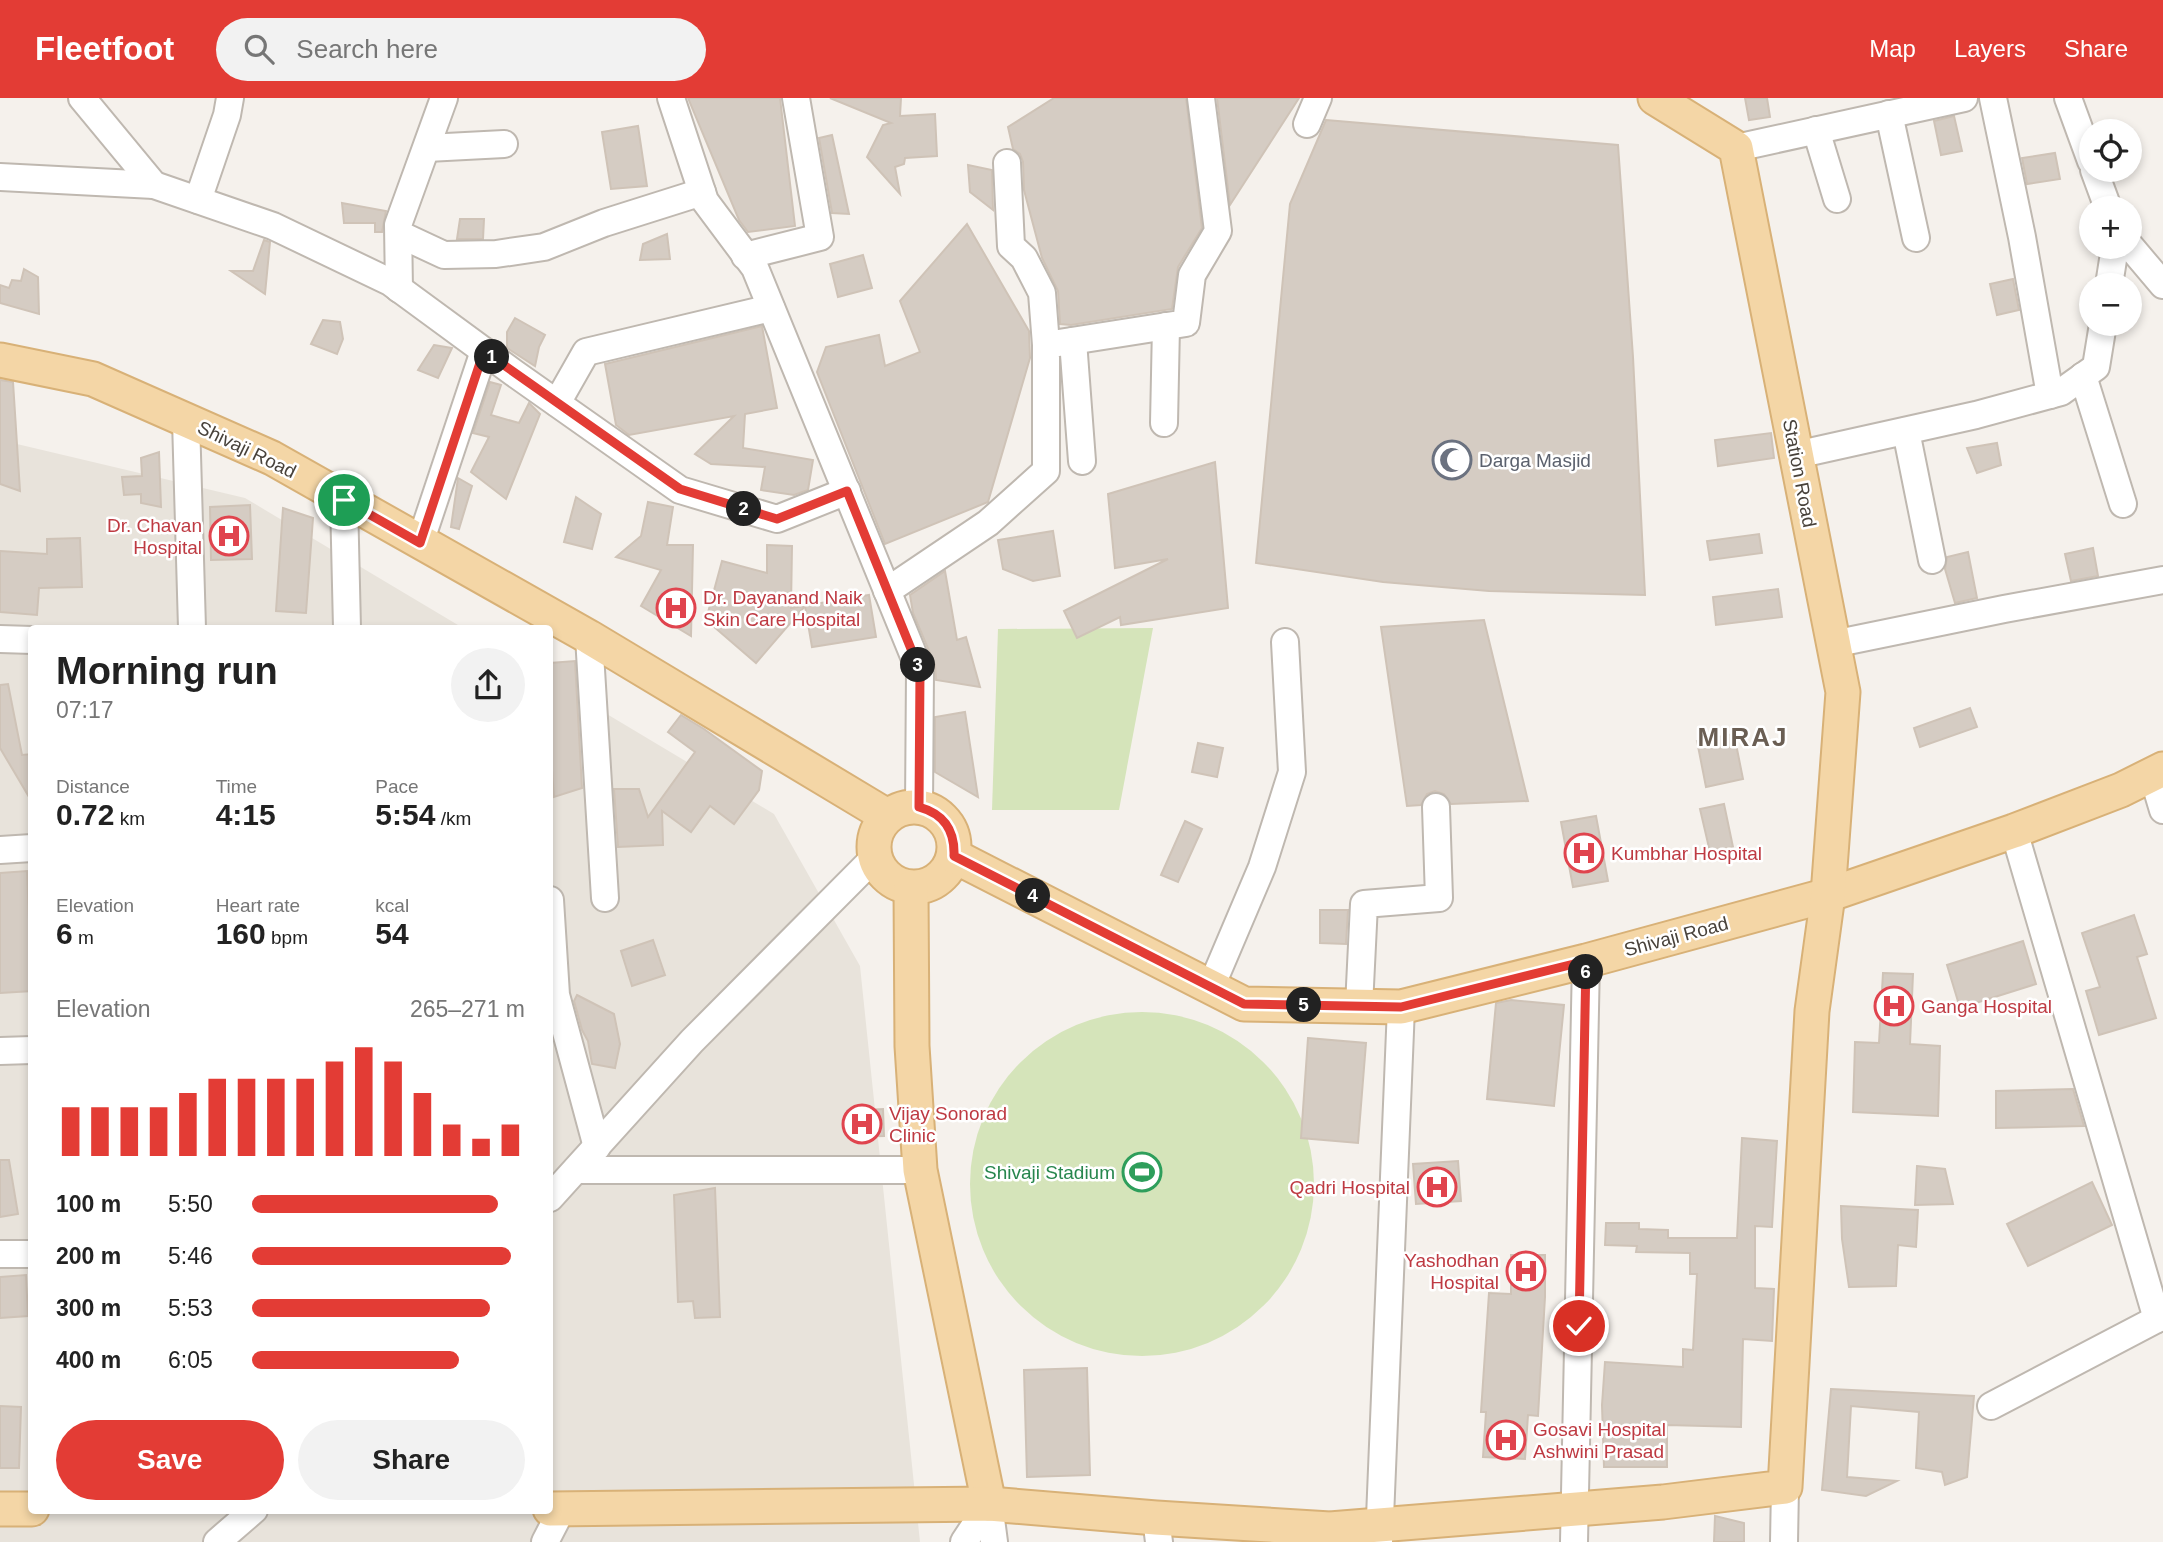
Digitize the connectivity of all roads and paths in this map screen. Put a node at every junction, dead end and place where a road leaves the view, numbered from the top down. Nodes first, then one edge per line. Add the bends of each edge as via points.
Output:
1 (82, 98) edge
2 (230, 98) edge
3 (444, 98) edge
4 (671, 98) edge
5 (796, 98) edge
6 (1201, 98) edge
7 (1318, 98) edge
8 (1655, 98) edge
9 (1964, 98) edge
10 (1993, 98) edge
11 (2068, 98) edge
12 (1889, 114) junction
13 (1307, 124) dead end
14 (2079, 129) edge
15 (1816, 130) junction
16 (504, 144) dead end
17 (427, 148) junction
18 (1735, 148) junction
19 (1007, 163) dead end
20 (0, 177) edge
21 (154, 185) junction
22 (702, 192) junction
23 (1837, 199) dead end
24 (198, 200) junction
25 (399, 234) junction
26 (1916, 238) dead end
27 (745, 256) junction
28 (2141, 259) edge
29 (2163, 285) edge
30 (399, 289) junction
31 (771, 308) junction
32 (1166, 326) junction
33 (2101, 336) edge
34 (1073, 341) junction
35 (1046, 345) junction
36 (484, 351) junction
37 (0, 360) edge
38 (2083, 376) junction
39 (2050, 395) junction
40 (557, 403) junction
41 (186, 420) junction
42 (1164, 424) dead end
43 (1906, 431) junction
44 (1796, 455) junction
45 (1082, 461) dead end
46 (847, 491) junction
47 (344, 500) junction
48 (2123, 504) dead end
49 (420, 543) junction
50 (1932, 560) dead end
51 (2163, 580) edge
52 (887, 591) junction
53 (535, 618) edge
54 (192, 625) edge
55 (347, 625) edge
56 (589, 637) junction
57 (0, 639) edge
58 (28, 640) edge
59 (1285, 642) dead end
60 (1833, 644) junction
61 (2157, 771) edge
62 (919, 807) junction
63 (1436, 807) dead end
64 (2163, 810) edge
65 (887, 816) junction
66 (2014, 831) junction
67 (28, 848) edge
68 (0, 850) edge
69 (954, 856) junction
70 (875, 857) junction
71 (911, 888) junction
72 (1828, 895) junction
73 (605, 898) dead end
74 (553, 948) edge
75 (1586, 961) junction
76 (1211, 987) junction
77 (1359, 1006) junction
78 (1401, 1007) junction
79 (28, 1050) edge
80 (0, 1051) edge
81 (597, 1147) junction
82 (576, 1170) junction
83 (920, 1170) junction
84 (553, 1195) edge
85 (0, 1254) edge
86 (28, 1254) edge
87 (2160, 1317) edge
88 (1991, 1406) dead end
89 (1785, 1487) junction
90 (989, 1504) junction
91 (0, 1509) edge
92 (28, 1509) edge
93 (556, 1509) edge
94 (1576, 1509) junction
95 (249, 1514) edge
96 (1158, 1530) edge
97 (1380, 1534) edge
98 (217, 1542) edge
99 (545, 1542) edge
100 (964, 1542) edge
101 (994, 1542) edge
102 (1574, 1542) edge
103 (1784, 1542) edge

1 - 21 street
2 - 24 street
3 - 17 street
4 - 22 street
5 - 27 street via 820,237
6 - 32 street via 1218,231 1192,275 1186,323
7 - 13 street
8 - 18 main road
9 - 12 street
10 - 39 street
11 - 14 street
12 - 15 street
12 - 26 street
15 - 18 street
15 - 23 street
16 - 17 street
17 - 25 street via 398,225
18 - 44 main road, Station Road
19 - 35 street via 1011,246 1024,258 1042,293
20 - 21 street
21 - 24 street
22 - 25 street via 544,247 496,254 444,255
22 - 27 street
24 - 30 street via 273,226
25 - 30 street
27 - 31 street via 755,268
28 - 29 street
30 - 36 street
31 - 40 street via 586,352
31 - 46 street
32 - 34 street
32 - 42 street
33 - 38 street via 2096,367
34 - 35 street
34 - 45 street
35 - 52 street via 1046,471 988,523
36 - 40 street
36 - 49 street
37 - 41 main road, Shivaji Road via 93,379
38 - 39 street
38 - 48 street
39 - 43 street
40 - 46 street via 680,489 777,519
41 - 47 main road, Shivaji Road via 272,458
41 - 54 street
43 - 44 street
43 - 50 street
44 - 60 main road, Station Road
46 - 52 street
47 - 49 main road, Shivaji Road
47 - 55 street
49 - 53 main road, Shivaji Road
51 - 60 street
52 - 62 street via 920,671
53 - 56 main road, Shivaji Road
56 - 65 main road, Shivaji Road
56 - 73 street
57 - 58 street
59 - 76 street via 1292,772 1262,867
60 - 72 main road, Station Road via 1843,692
61 - 64 street
61 - 66 main road, Shivaji Road via 2121,790
62 - 65 main road via 902,808
62 - 69 main road via 947,824
63 - 77 street via 1439,898 1364,904
65 - 70 main road via 876,835
66 - 72 main road, Shivaji Road
66 - 87 street
67 - 68 street
69 - 71 main road via 934,883
69 - 76 main road, Shivaji Road
70 - 71 main road via 884,875
70 - 81 street via 692,1041
71 - 83 main road via 912,1046
72 - 75 main road, Shivaji Road
72 - 89 main road, Station Road via 1812,1011
74 - 81 street via 556,995
75 - 78 main road, Shivaji Road
75 - 94 street
76 - 77 main road, Shivaji Road via 1244,1004
77 - 78 main road, Shivaji Road
78 - 97 street
79 - 80 street
81 - 82 street
82 - 83 street
82 - 84 street
83 - 90 main road
85 - 86 street
87 - 88 street
89 - 94 main road
89 - 103 street
90 - 93 main road
90 - 96 main road
90 - 100 street
90 - 101 street
91 - 92 main road
93 - 99 street
94 - 97 main road
94 - 102 street
95 - 98 street
96 - 97 main road via 1330,1529

